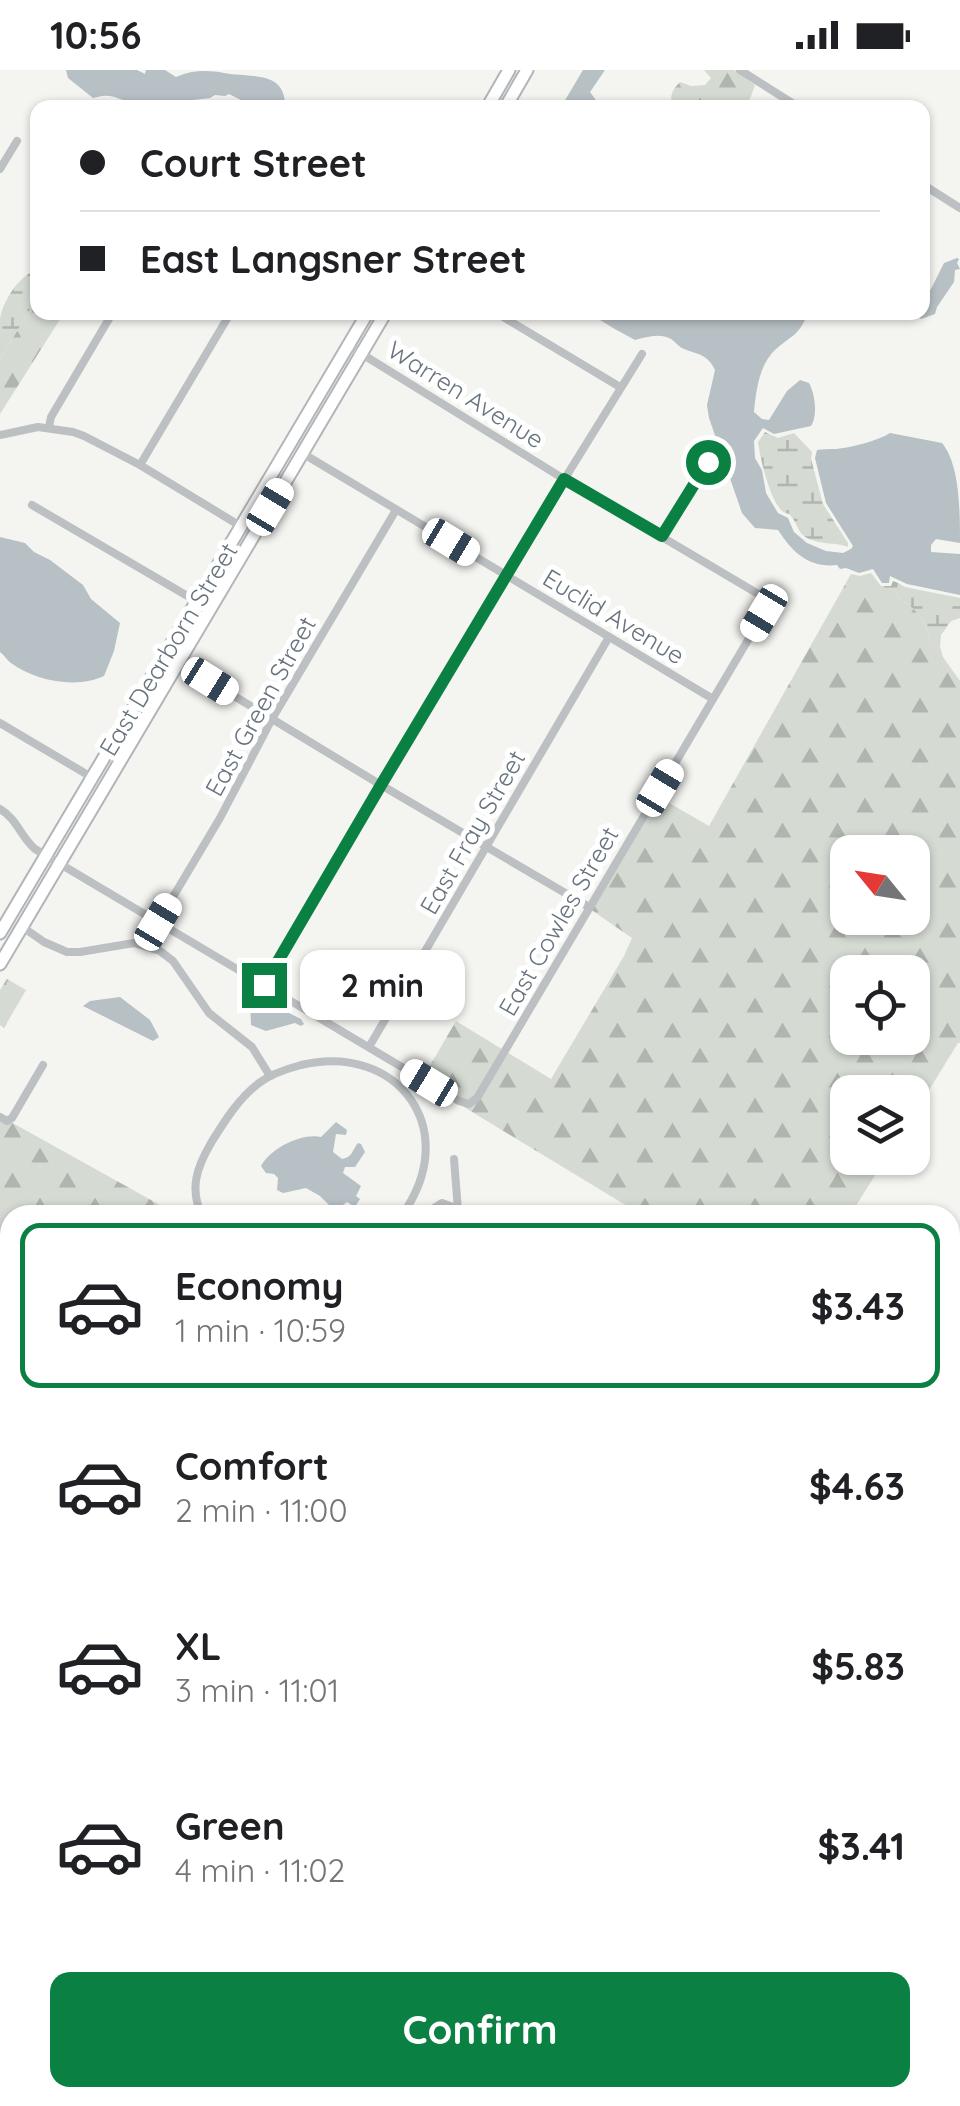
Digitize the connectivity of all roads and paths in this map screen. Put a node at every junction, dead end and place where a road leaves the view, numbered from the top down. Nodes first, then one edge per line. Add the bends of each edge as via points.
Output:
1 (508, 70) edge
2 (527, 70) edge
3 (740, 70) edge
4 (491, 100) edge
5 (510, 100) edge
6 (787, 100) edge
7 (17, 141) dead end
8 (0, 170) edge
9 (930, 189) edge
10 (960, 208) edge
11 (108, 320) edge
12 (226, 320) edge
13 (364, 320) edge
14 (381, 320) edge
15 (508, 320) edge
16 (349, 346) junction
17 (362, 353) junction
18 (642, 354) dead end
19 (620, 387) junction
20 (49, 428) junction
21 (0, 435) edge
22 (289, 446) junction
23 (302, 453) junction
24 (708, 462) dead end
25 (140, 465) junction
26 (564, 479) junction
27 (32, 506) dead end
28 (396, 510) junction
29 (241, 526) junction
30 (254, 534) junction
31 (662, 536) junction
32 (506, 575) junction
33 (196, 601) junction
34 (765, 602) joint
35 (610, 637) junction
36 (166, 654) junction
37 (179, 662) junction
38 (712, 699) junction
39 (272, 719) junction
40 (0, 723) edge
41 (92, 777) junction
42 (106, 785) junction
43 (381, 785) junction
44 (0, 809) edge
45 (487, 847) junction
46 (46, 856) junction
47 (60, 863) junction
48 (589, 907) junction
49 (9, 918) junction
50 (158, 922) junction
51 (22, 927) junction
52 (0, 933) edge
53 (0, 964) edge
54 (264, 985) junction
55 (369, 1047) junction
56 (43, 1065) dead end
57 (270, 1076) junction
58 (0, 1117) edge
59 (454, 1159) dead end
60 (197, 1205) edge
61 (408, 1205) edge
62 (458, 1205) edge

1 - 4 main road
2 - 5 main road
3 - 6 street
7 - 8 street
9 - 10 street
11 - 20 street
12 - 25 street
13 - 16 main road, East Dearborn Street
14 - 17 main road, East Dearborn Street
15 - 19 street
16 - 17 street, Warren Avenue
16 - 22 main road, East Dearborn Street
17 - 23 main road, East Dearborn Street
17 - 26 street, Warren Avenue
18 - 19 street
19 - 26 street
20 - 21 street
20 - 25 street via 84,436
22 - 23 street, Euclid Avenue
22 - 29 main road, East Dearborn Street
23 - 28 street, Euclid Avenue
23 - 30 main road, East Dearborn Street
24 - 31 street
25 - 29 street
26 - 31 street, Warren Avenue
26 - 32 street
27 - 33 street
28 - 32 street, Euclid Avenue
28 - 39 street, East Green Street
29 - 30 street
29 - 33 main road, East Dearborn Street
30 - 37 main road, East Dearborn Street
31 - 34 street, Warren Avenue
32 - 35 street, Euclid Avenue
32 - 43 street
33 - 36 main road, East Dearborn Street
34 - 38 street, East Cowles Street
35 - 38 street, Euclid Avenue
35 - 45 street, East Fray Street
36 - 37 street
36 - 41 main road, East Dearborn Street
37 - 39 street
37 - 42 main road, East Dearborn Street
38 - 48 street, East Cowles Street
39 - 43 street
39 - 50 street, East Green Street
40 - 41 street
41 - 42 street
41 - 46 main road, East Dearborn Street
42 - 47 main road, East Dearborn Street
43 - 45 street
43 - 54 street
44 - 46 street
45 - 48 street
45 - 55 street, East Fray Street
46 - 47 street
46 - 49 main road, East Dearborn Street
47 - 50 street
47 - 51 main road, East Dearborn Street
48 - 55 street, East Cowles Street via 472,1103
49 - 51 street
49 - 52 main road, East Dearborn Street
50 - 54 street
51 - 53 main road, East Dearborn Street
51 - 57 street via 67,952 134,942 160,951 209,1014 252,1046
54 - 55 street
56 - 58 street via 12,1118
57 - 60 street via 241,1100 204,1155 194,1186
57 - 61 street via 336,1062 374,1071 405,1093 422,1116 427,1152
59 - 62 street

